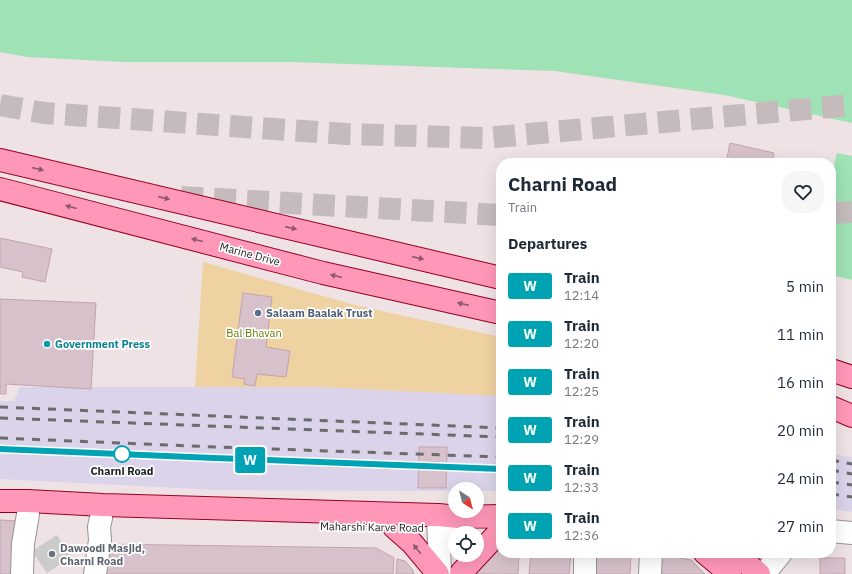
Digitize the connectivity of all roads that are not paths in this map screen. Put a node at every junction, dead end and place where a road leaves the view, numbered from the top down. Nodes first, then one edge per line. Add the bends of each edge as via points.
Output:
1 (0, 160) edge
2 (0, 189) edge
3 (496, 277) edge
4 (496, 312) edge
5 (836, 372) edge
6 (852, 377) edge
7 (836, 409) edge
8 (852, 416) edge
9 (0, 501) edge
10 (0, 514) edge
11 (28, 514) junction
12 (496, 517) edge
13 (101, 518) junction
14 (438, 522) junction
15 (456, 526) edge
16 (464, 526) edge
17 (394, 527) junction
18 (484, 529) edge
19 (496, 530) edge
20 (836, 531) edge
21 (852, 533) edge
22 (496, 534) edge
23 (585, 558) edge
24 (651, 558) edge
25 (711, 558) edge
26 (741, 558) edge
27 (777, 558) edge
28 (452, 570) edge
29 (22, 574) edge
30 (95, 574) edge
31 (584, 574) edge
32 (650, 574) edge
33 (730, 574) edge
34 (759, 574) edge
35 (764, 574) edge

1 -> 3 main road
4 -> 2 main road, Marine Drive via 323,273
5 - 6 main road
7 - 8 main road
9 - 14 main road, Maharshi Karve Road
10 - 11 main road, Maharshi Karve Road
11 - 13 main road, Maharshi Karve Road
11 - 29 street
12 - 16 main road
13 - 17 main road, Maharshi Karve Road
13 - 30 street
14 - 15 main road
14 - 17 main road, Maharshi Karve Road
14 - 28 street
28 -> 17 main road via 412,543
18 - 19 main road
20 - 21 street
22 - 28 main road
23 - 31 street
24 - 32 street
25 - 33 main road
26 - 34 main road
27 - 35 street

